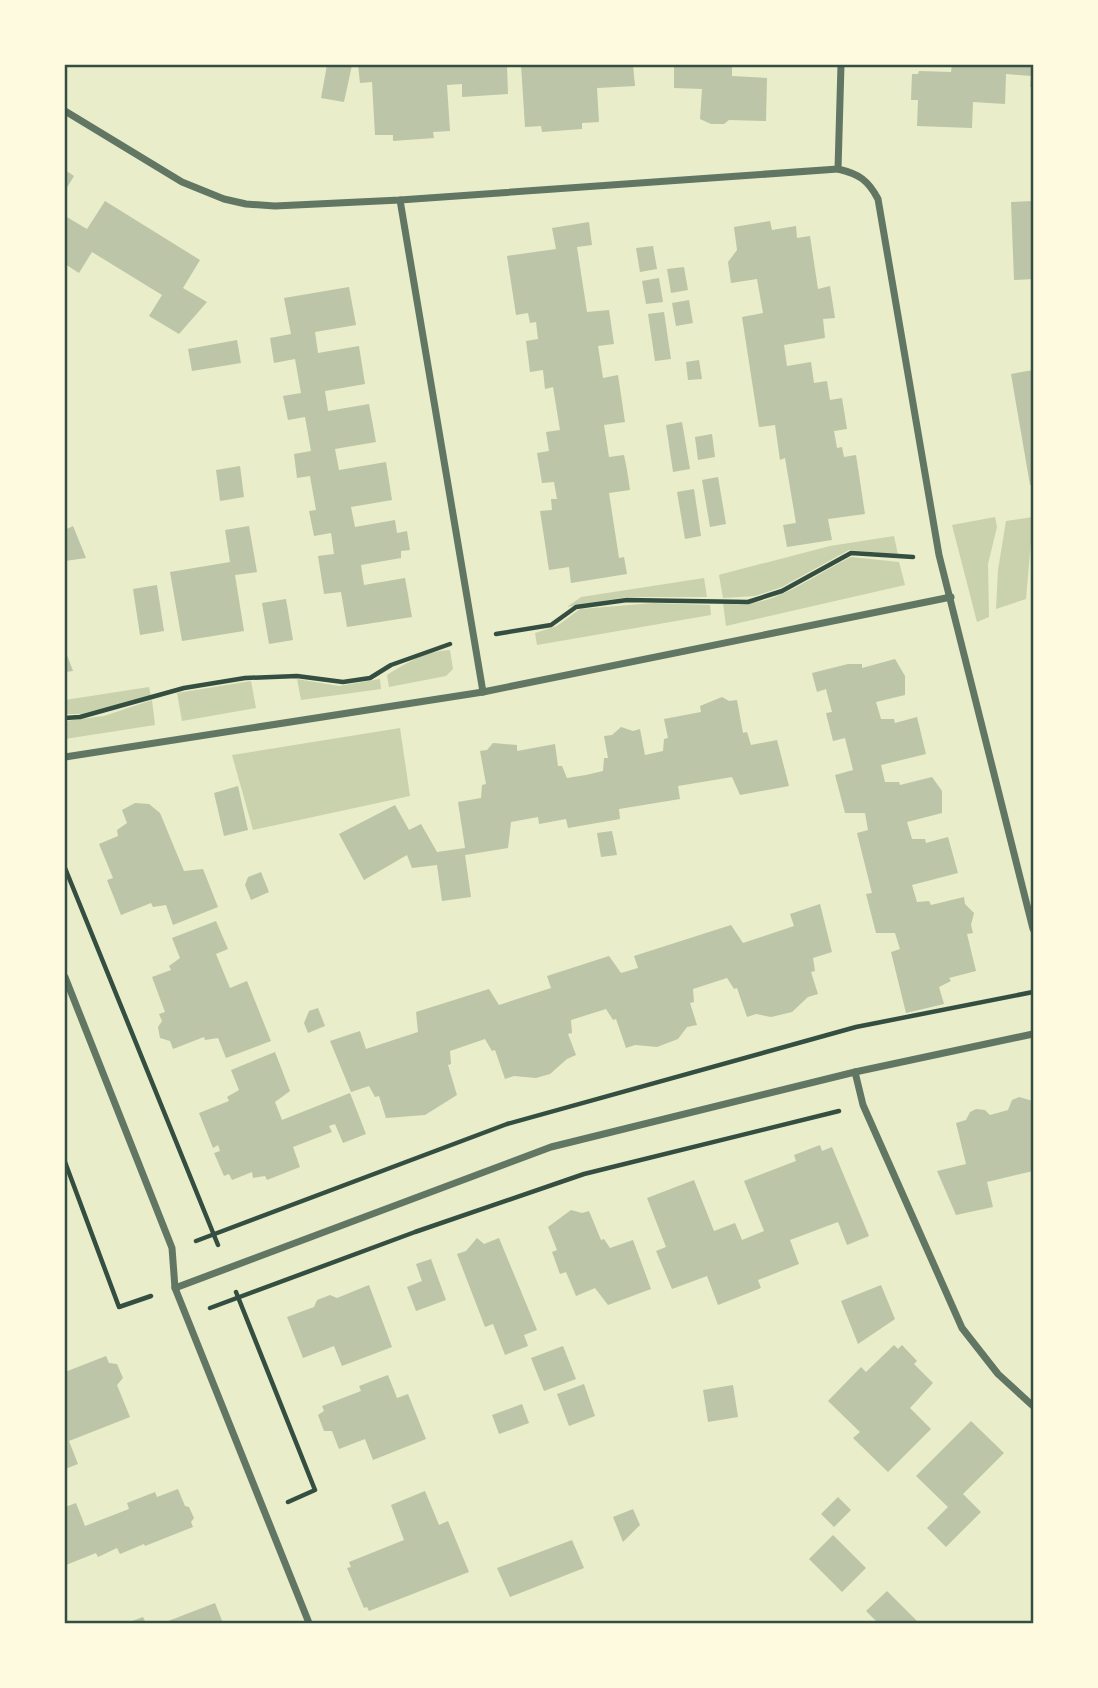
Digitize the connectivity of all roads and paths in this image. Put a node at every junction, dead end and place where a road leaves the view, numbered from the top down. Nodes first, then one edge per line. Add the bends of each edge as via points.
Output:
1 (841, 65) edge
2 (65, 111) edge
3 (838, 169) junction
4 (400, 200) junction
5 (939, 555) junction
6 (951, 597) junction
7 (473, 637) junction
8 (483, 692) junction
9 (65, 718) edge
10 (65, 757) edge
11 (65, 868) edge
12 (1033, 929) edge
13 (65, 977) edge
14 (1033, 1034) edge
15 (855, 1072) junction
16 (863, 1105) junction
17 (65, 1163) edge
18 (229, 1267) junction
19 (175, 1288) junction
20 (237, 1298) junction
21 (186, 1316) junction
22 (1033, 1406) edge
23 (265, 1513) junction
24 (309, 1623) edge

1 - 3 street
2 - 4 street via 182,182 224,200 275,206
3 - 4 street
3 - 5 street via 870,184 878,199
4 - 7 street
5 - 6 street
5 - 7 path via 899,558 852,553 782,591 748,602 627,600 576,607 551,625
6 - 8 street
6 - 12 street
7 - 8 street
7 - 9 path via 391,665 370,678 344,682 297,676 245,678
8 - 10 street
11 - 18 path
13 - 19 street via 172,1248
14 - 15 street
15 - 16 street
15 - 18 street via 551,1146
16 - 20 path via 584,1174
16 - 22 street via 962,1328 998,1374
17 - 19 path via 120,1307
18 - 19 street
18 - 20 path
19 - 21 street
20 - 21 path
20 - 23 path via 315,1490
21 - 23 street
23 - 24 street

